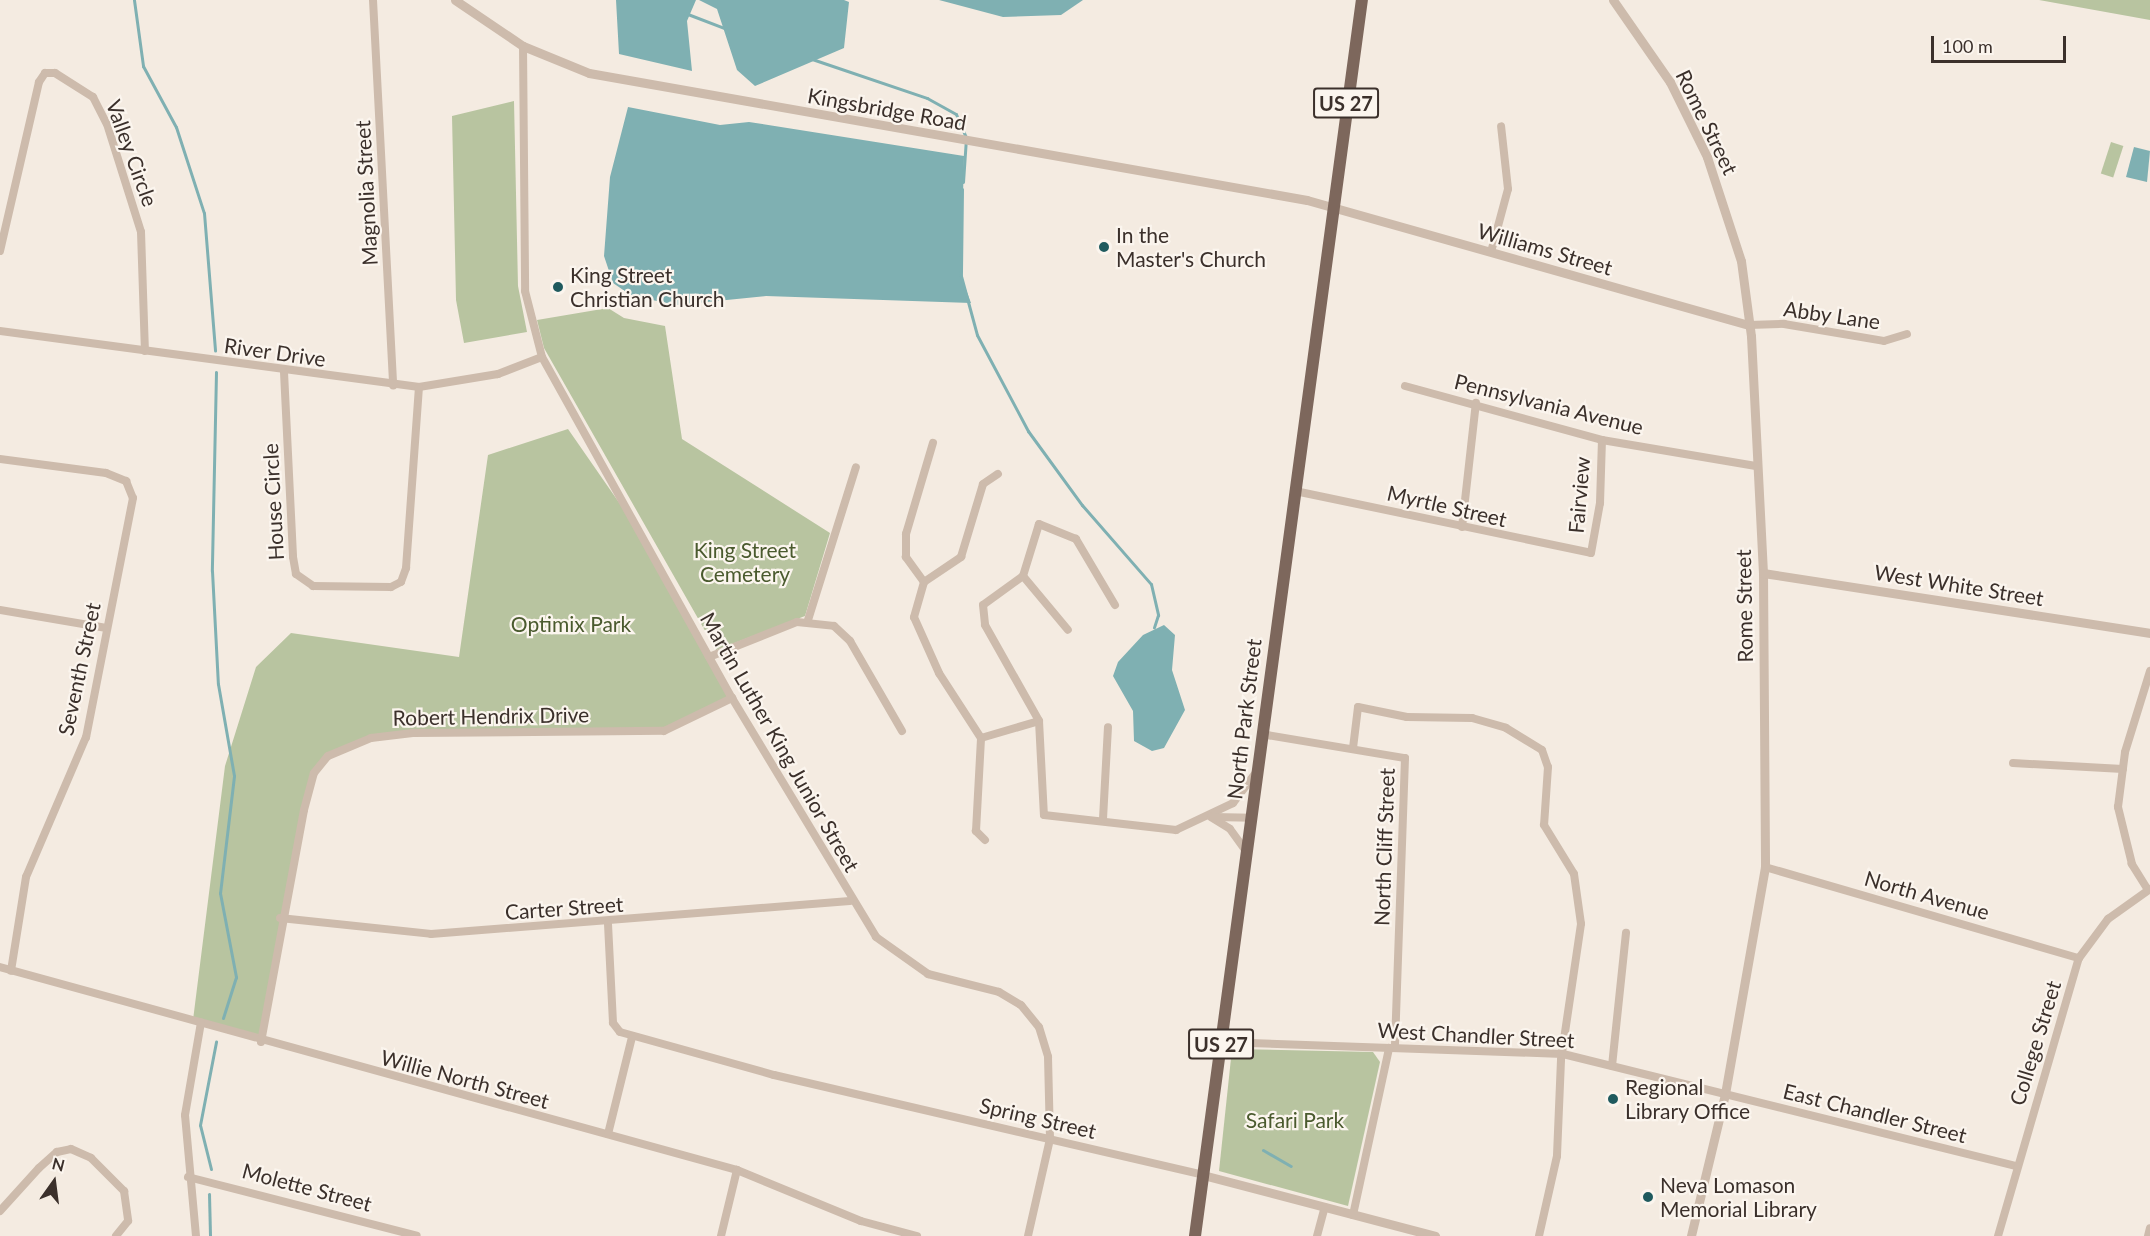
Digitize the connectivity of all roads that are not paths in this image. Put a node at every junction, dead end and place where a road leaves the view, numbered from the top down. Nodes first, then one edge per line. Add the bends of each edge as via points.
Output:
1 (373, 0) edge
2 (455, 0) edge
3 (1362, 0) edge
4 (1612, 0) edge
5 (523, 46) junction
6 (1500, 126) dead end
7 (1331, 206) junction
8 (0, 251) edge
9 (1491, 252) junction
10 (1749, 326) junction
11 (0, 331) edge
12 (1907, 334) dead end
13 (145, 351) junction
14 (542, 357) junction
15 (284, 372) junction
16 (393, 385) junction
17 (1405, 386) dead end
18 (419, 387) junction
19 (1476, 403) junction
20 (1602, 440) junction
21 (933, 443) dead end
22 (0, 459) edge
23 (1756, 466) junction
24 (856, 467) dead end
25 (998, 474) dead end
26 (1295, 491) junction
27 (1462, 527) junction
28 (1591, 553) joint
29 (1763, 573) junction
30 (1023, 576) junction
31 (924, 582) junction
32 (1115, 605) dead end
33 (0, 610) edge
34 (808, 620) junction
35 (106, 628) junction
36 (1068, 630) dead end
37 (2150, 633) edge
38 (709, 657) junction
39 (2150, 671) edge
40 (732, 698) junction
41 (1039, 721) junction
42 (1108, 727) dead end
43 (902, 731) dead end
44 (1261, 734) junction
45 (981, 738) junction
46 (1353, 748) junction
47 (2013, 763) dead end
48 (2123, 769) junction
49 (1256, 773) junction
50 (1211, 817) junction
51 (1252, 818) junction
52 (1103, 819) junction
53 (984, 840) dead end
54 (1246, 852) junction
55 (1765, 867) junction
56 (2149, 890) edge
57 (850, 901) junction
58 (280, 918) junction
59 (608, 924) junction
60 (1626, 933) dead end
61 (2079, 958) junction
62 (0, 967) edge
63 (11, 970) junction
64 (201, 1022) junction
65 (632, 1037) junction
66 (261, 1042) junction
67 (1221, 1042) junction
68 (1392, 1048) junction
69 (1563, 1054) junction
70 (1612, 1066) junction
71 (1725, 1094) junction
72 (608, 1134) junction
73 (1050, 1139) junction
74 (2016, 1166) junction
75 (737, 1170) junction
76 (1203, 1175) junction
77 (188, 1177) junction
78 (1325, 1207) junction
79 (0, 1211) edge
80 (1353, 1215) junction
81 (2150, 1228) edge
82 (116, 1236) edge
83 (196, 1236) edge
84 (417, 1236) edge
85 (721, 1236) edge
86 (917, 1236) edge
87 (1028, 1236) edge
88 (1195, 1236) edge
89 (1317, 1236) edge
90 (1435, 1236) edge
91 (1539, 1236) edge
92 (1691, 1236) edge
93 (1998, 1236) edge
94 (2148, 1236) edge

1 - 16 street, Magnolia Street
2 - 5 street, Kingsbridge Road
3 - 7 main road, US 27
4 - 10 street, Rome Street via 1670,82 1707,157 1741,261
5 - 7 street, Kingsbridge Road via 607,78
5 - 14 street, Martin Luther King Junior Street via 525,291
6 - 9 street via 1508,189
7 - 9 street, Williams Street
7 - 26 main road, North Park Street / US 27
8 - 13 street, Valley Circle via 39,82 45,73 55,73 93,97 107,124 141,232
9 - 10 street, Williams Street
10 - 12 street, Abby Lane via 1784,324 1884,341
10 - 23 street, Rome Street
11 - 13 street, River Drive
13 - 15 street, River Drive
14 - 18 street, River Drive via 498,374
14 - 38 street, Martin Luther King Junior Street
15 - 16 street, River Drive
15 - 18 street, House Circle via 293,557 296,574 313,586 391,587 400,582 406,568
16 - 18 street, River Drive
17 - 19 street, Pennsylvania Avenue
19 - 20 street, Pennsylvania Avenue
19 - 27 street
20 - 23 street, Pennsylvania Avenue
20 - 28 street, Fairview via 1600,503
21 - 31 street via 906,534 906,557
22 - 35 street, Seventh Street via 126,481 133,498
23 - 29 street, Rome Street
24 - 34 street
25 - 31 street via 983,484 961,557
26 - 27 street, Myrtle Street
26 - 44 main road, North Park Street / US 27
27 - 28 street, Myrtle Street
29 - 37 street, West White Street
29 - 55 street, Rome Street
30 - 32 street via 1039,524 1059,528 1076,539
30 - 36 street
30 - 41 street via 983,605 983,614
31 - 45 street via 915,602 915,628
33 - 35 street
34 - 38 street
34 - 43 street via 834,626 850,641
35 - 63 street, Seventh Street via 87,737 26,878
38 - 40 street, Martin Luther King Junior Street
39 - 48 street
40 - 57 street, Martin Luther King Junior Street
40 - 58 street, Robert Hendrix Drive via 664,730 414,733 348,746 328,756 314,774
41 - 45 street
41 - 52 street via 1044,815
42 - 52 street
44 - 46 street, North Cliff Street
44 - 49 main road, North Park Street / US 27
45 - 53 street via 976,831
46 - 68 street, North Cliff Street via 1405,758
46 - 69 street via 1358,707 1407,717 1472,718 1506,728 1542,750 1548,767 1544,825 1574,874 1580,901 1576,980
47 - 48 street
48 - 56 street via 2120,827
49 - 50 street via 1233,803
49 - 51 main road, North Park Street / US 27
50 - 51 street
50 - 52 street via 1176,830
50 - 54 street via 1230,829
51 - 54 main road, North Park Street / US 27
54 - 67 main road, North Park Street / US 27
55 - 61 street, North Avenue
55 - 71 street, Rome Street
56 - 61 street, College Street via 2108,919
57 - 59 street, Carter Street
57 - 73 street, Martin Luther King Junior Street via 899,958 928,975 999,992 1021,1005 1039,1027 1048,1057
58 - 59 street, Carter Street via 431,934
58 - 66 street, Robert Hendrix Drive
59 - 65 street via 614,1023
60 - 70 street
61 - 74 street, College Street
62 - 63 street, Willie North Street
63 - 64 street, Willie North Street
64 - 66 street, Willie North Street
64 - 77 street via 185,1114
65 - 72 street
65 - 73 street, Spring Street
66 - 72 street, Willie North Street
67 - 68 street, West Chandler Street
67 - 76 main road, North Park Street / US 27
68 - 69 street, West Chandler Street
68 - 80 street, North Cliff Street
69 - 70 street, West Chandler Street
69 - 91 street via 1557,1156
70 - 71 street, West Chandler Street
71 - 74 street, East Chandler Street
71 - 92 street, Rome Street
72 - 75 street, Willie North Street
73 - 76 street, Spring Street
73 - 87 street, Martin Luther King Junior Street
74 - 93 street, College Street
75 - 85 street
75 - 86 street, Willie North Street via 861,1221
76 - 78 street, Spring Street
76 - 88 main road, North Park Street / US 27
77 - 83 street
77 - 84 street, Molette Street
78 - 80 street, Spring Street
78 - 89 street
79 - 82 street via 39,1168 71,1149 91,1158 124,1191 128,1221
80 - 90 street, Spring Street
81 - 94 street

